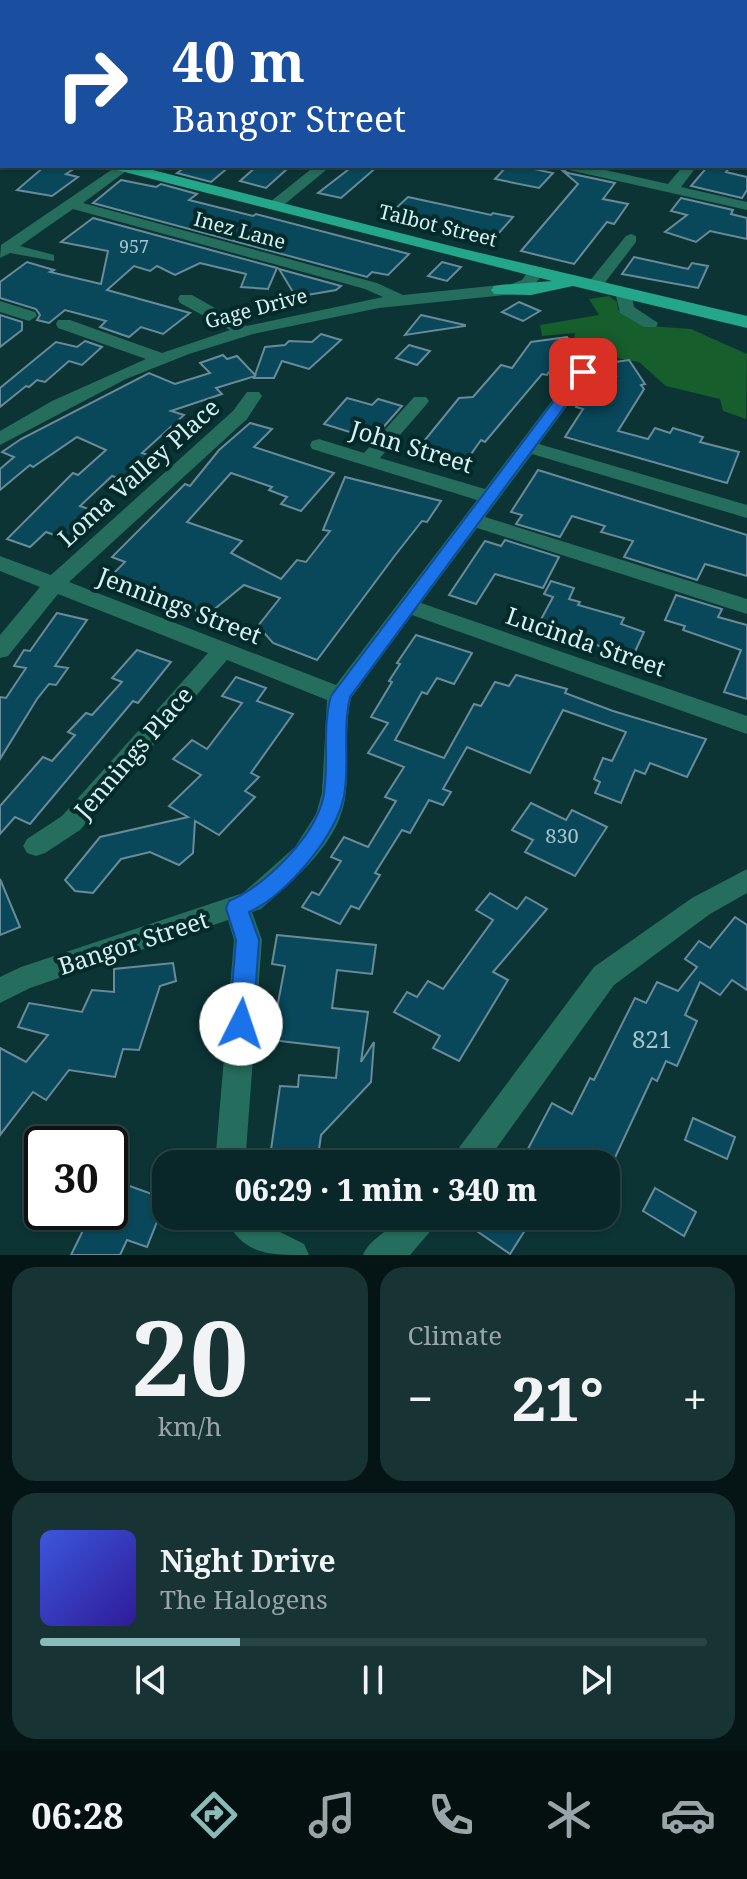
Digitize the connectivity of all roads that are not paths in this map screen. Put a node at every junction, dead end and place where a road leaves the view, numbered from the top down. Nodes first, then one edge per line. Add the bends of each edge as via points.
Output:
1 (120, 168) edge
2 (131, 168) edge
3 (321, 168) edge
4 (578, 168) edge
5 (688, 168) edge
6 (672, 189) junction
7 (71, 204) junction
8 (275, 205) junction
9 (747, 206) edge
10 (631, 239) dead end
11 (4, 250) edge
12 (48, 258) dead end
13 (505, 265) junction
14 (536, 272) junction
15 (588, 284) junction
16 (500, 290) junction
17 (623, 292) junction
18 (398, 298) junction
19 (186, 299) dead end
20 (0, 306) edge
21 (29, 316) dead end
22 (747, 322) edge
23 (650, 323) dead end
24 (64, 324) dead end
25 (246, 332) junction
26 (161, 358) junction
27 (583, 372) dead end
28 (253, 396) dead end
29 (420, 401) dead end
30 (0, 439) edge
31 (319, 445) dead end
32 (527, 446) junction
33 (368, 460) junction
34 (489, 497) junction
35 (747, 512) edge
36 (472, 520) junction
37 (0, 563) edge
38 (54, 584) junction
39 (408, 606) junction
40 (747, 607) edge
41 (0, 650) edge
42 (223, 650) junction
43 (340, 696) junction
44 (747, 725) edge
45 (36, 846) dead end
46 (745, 885) edge
47 (237, 908) junction
48 (0, 991) edge
49 (231, 1150) edge
50 (476, 1150) edge
51 (250, 1230) edge
52 (411, 1230) edge
53 (293, 1255) edge
54 (379, 1255) edge

1 - 7 street
2 - 8 main road, Talbot Street
3 - 8 street
4 - 6 street
5 - 6 street
6 - 9 street
7 - 11 street
7 - 18 street, Inez Lane via 371,286
8 - 13 main road, Talbot Street
10 - 15 street
11 - 12 street
13 - 14 main road, Talbot Street
13 - 16 main road via 513,279
14 - 15 main road, Talbot Street
14 - 16 street, Gage Drive via 522,287
15 - 16 main road
15 - 17 main road, Talbot Street
16 - 18 street, Gage Drive
17 - 22 main road, Talbot Street
17 - 23 street via 626,309
18 - 25 street, Gage Drive
19 - 25 street
20 - 21 street
24 - 26 street
25 - 26 street, Gage Drive
26 - 30 street, Gage Drive via 61,401
27 - 32 street
28 - 38 street, Loma Valley Place via 240,415
29 - 33 street
31 - 33 street, John Street
32 - 34 street
32 - 35 street
33 - 34 street, John Street
34 - 36 street
36 - 39 street
36 - 40 street
37 - 38 street, Jennings Street
38 - 41 street, Loma Valley Place
38 - 42 street, Jennings Street
39 - 43 street
39 - 44 street, Lucinda Street
42 - 43 street, Jennings Street
42 - 45 street, Jennings Place via 71,823
43 - 47 street, Bangor Street via 328,816 304,854
46 - 50 street via 701,906 604,976
47 - 48 street, Bangor Street via 21,979
47 - 49 street via 248,940
51 - 53 street
52 - 54 street

